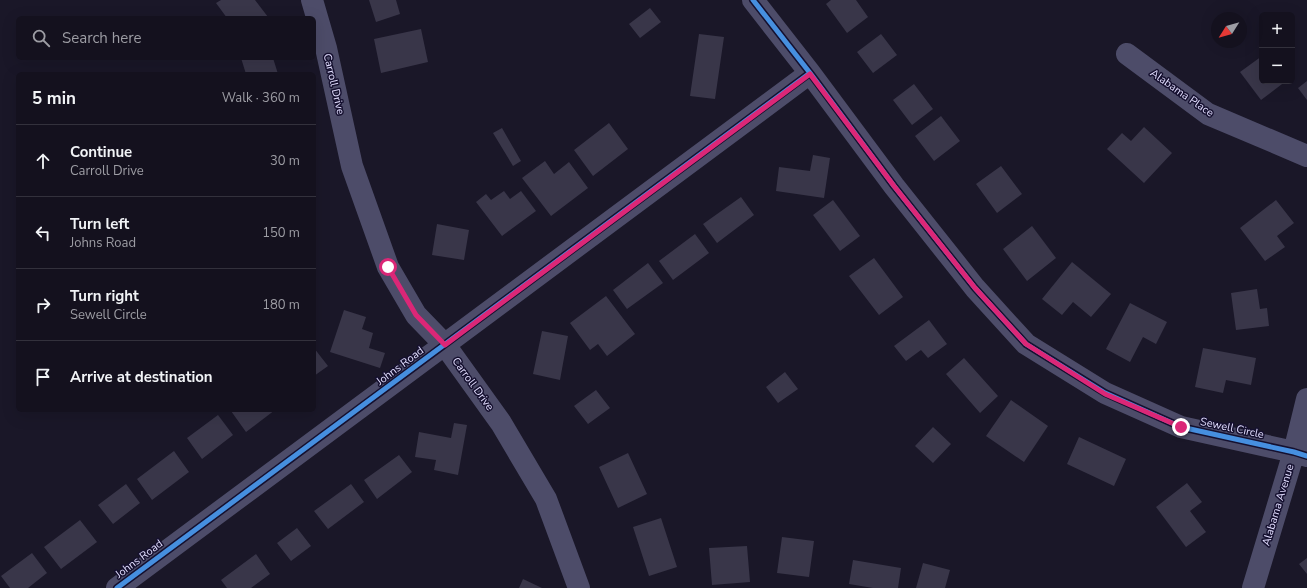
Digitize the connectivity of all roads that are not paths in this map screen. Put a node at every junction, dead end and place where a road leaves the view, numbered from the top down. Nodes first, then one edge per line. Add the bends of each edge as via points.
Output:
1 (312, 0) edge
2 (753, 0) edge
3 (1127, 54) dead end
4 (810, 74) junction
5 (1307, 156) edge
6 (445, 345) junction
7 (1307, 399) edge
8 (1300, 454) edge
9 (117, 588) edge
10 (579, 588) edge
11 (1253, 588) edge

1 - 6 street, Carroll Drive via 326,48 352,166 388,267 416,315
2 - 4 street, Sewell Circle
3 - 5 street, Alabama Place via 1208,114
4 - 6 street, Johns Road
4 - 8 street, Sewell Circle via 975,288 1026,344 1105,394 1181,427
6 - 9 street, Johns Road
6 - 10 street, Carroll Drive via 501,422 546,499
7 - 8 street, Alabama Avenue
8 - 11 street, Alabama Avenue

